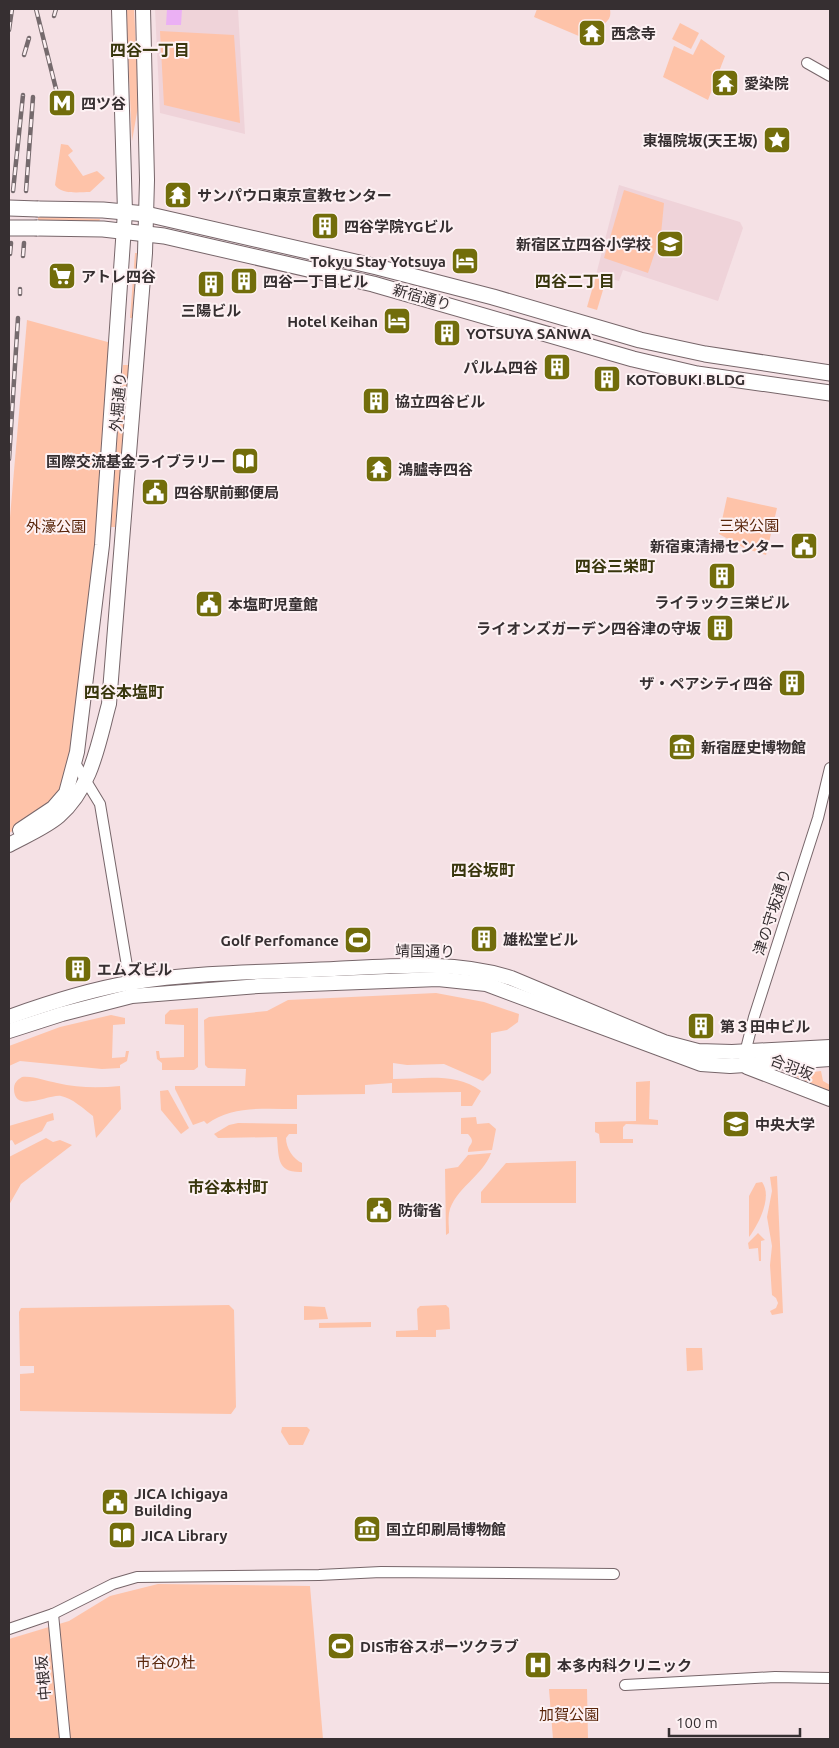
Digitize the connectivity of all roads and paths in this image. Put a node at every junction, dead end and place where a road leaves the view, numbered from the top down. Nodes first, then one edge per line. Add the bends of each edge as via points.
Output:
1 (120, 9) edge
2 (143, 9) edge
3 (808, 63) dead end
4 (830, 76) edge
5 (9, 208) edge
6 (125, 212) junction
7 (146, 214) junction
8 (9, 228) edge
9 (123, 231) junction
10 (146, 233) junction
11 (830, 373) edge
12 (830, 393) edge
13 (75, 763) junction
14 (830, 768) edge
15 (87, 779) junction
16 (9, 837) edge
17 (9, 845) edge
18 (131, 989) junction
19 (9, 1016) edge
20 (9, 1031) edge
21 (830, 1047) edge
22 (745, 1052) junction
23 (830, 1059) edge
24 (797, 1061) junction
25 (759, 1064) junction
26 (742, 1066) junction
27 (773, 1073) junction
28 (790, 1083) junction
29 (830, 1099) edge
30 (614, 1574) dead end
31 (53, 1614) junction
32 (9, 1629) edge
33 (830, 1678) edge
34 (625, 1685) dead end
35 (65, 1739) edge

1 - 6 main road, 外堀通り
2 - 7 main road, 外堀通り
3 - 4 street
5 - 6 highway, 新宿通り, bridge
6 - 7 highway, 新宿通り
6 - 9 main road, 外堀通り
7 - 10 main road, 外堀通り
7 - 11 highway, 新宿通り via 377,267 640,340 705,354
8 - 9 highway, 新宿通り, bridge
9 - 10 highway, 新宿通り
9 - 13 main road, 外堀通り via 102,545
10 - 12 highway, 新宿通り via 373,284 633,359 697,374
10 - 15 main road, 外堀通り via 109,704
13 - 15 street
13 - 16 main road, 外堀通り via 66,793 53,808
14 - 22 street, 津の守坂通り via 818,818
15 - 17 main road, 外堀通り via 76,800 58,817
15 - 18 street via 100,804
18 - 19 main road, 靖国通り via 60,1000
18 - 20 main road, 靖国通り
18 - 22 main road, 靖国通り via 257,972 443,966 489,971 676,1046 704,1052
18 - 26 main road, 靖国通り via 393,979 486,984 692,1062
21 - 22 main road, 靖国通り
22 - 25 main road
22 - 26 street, 津の守坂通り
23 - 24 main road, 靖国通り
24 - 25 main road, 靖国通り
24 - 27 main road via 775,1066
25 - 26 main road, 靖国通り
25 - 27 main road
26 - 28 main road, 合羽坂
27 - 28 main road
28 - 29 main road, 合羽坂
30 - 31 street via 381,1572 150,1576 113,1584
31 - 32 street
31 - 35 street, 中根坂
33 - 34 street via 783,1677

